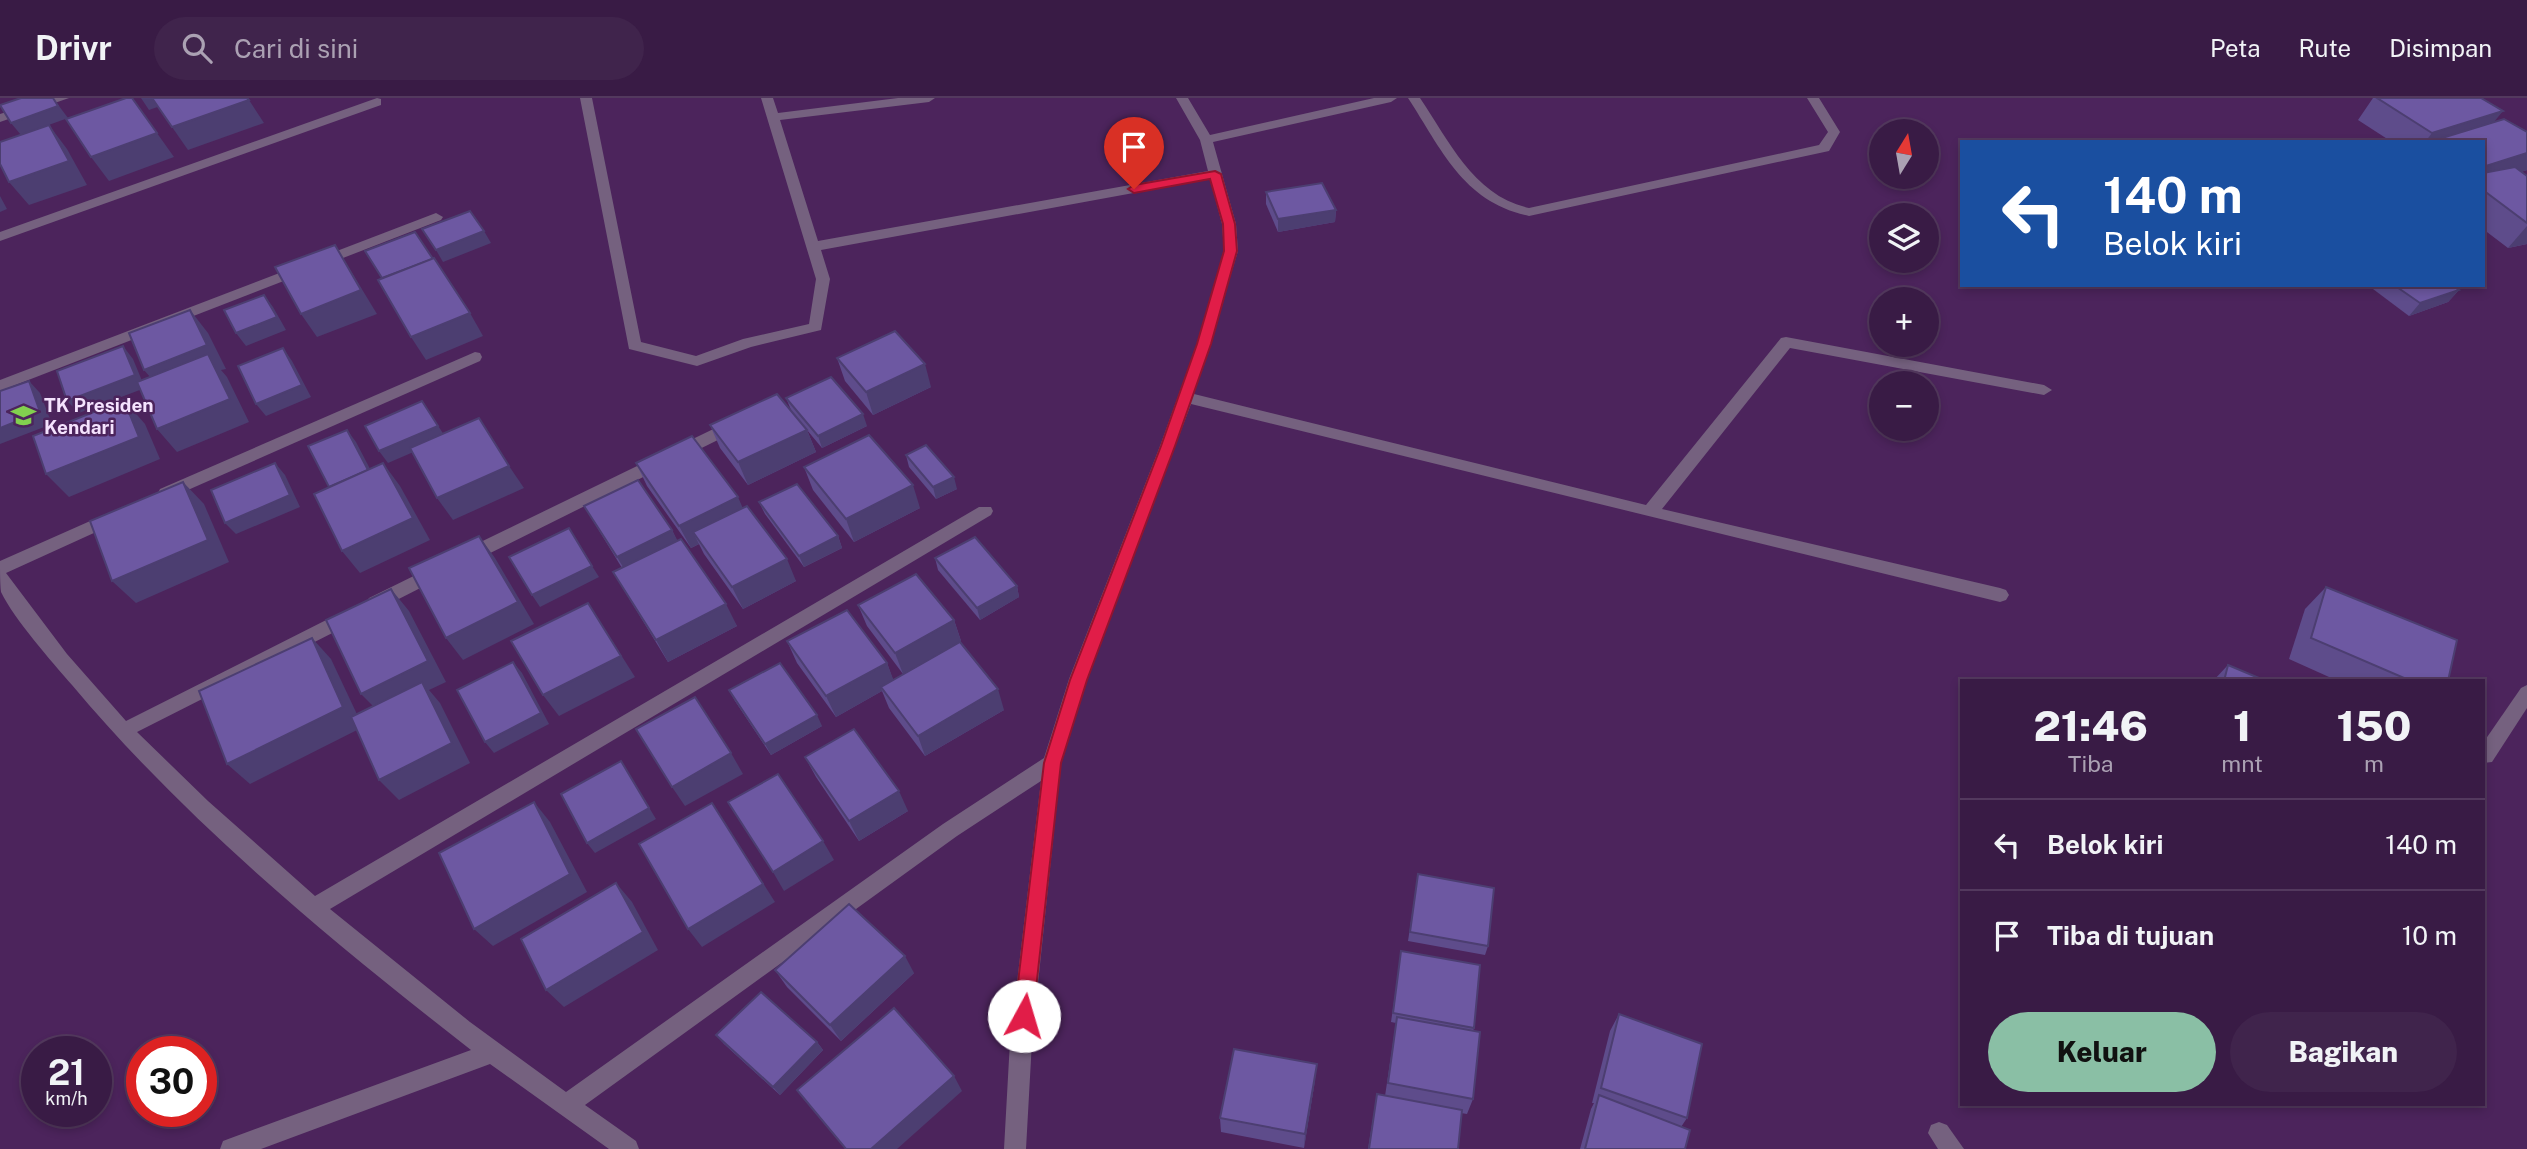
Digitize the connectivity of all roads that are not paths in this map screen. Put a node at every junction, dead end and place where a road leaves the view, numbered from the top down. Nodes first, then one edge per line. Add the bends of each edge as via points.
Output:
1 (63, 98) edge
2 (586, 98) edge
3 (767, 98) edge
4 (929, 98) edge
5 (1182, 98) edge
6 (1391, 98) edge
7 (1414, 98) edge
8 (1813, 98) edge
9 (377, 102) dead end
10 (773, 117) junction
11 (0, 118) edge
12 (1206, 140) junction
13 (1215, 174) junction
14 (436, 217) dead end
15 (0, 236) edge
16 (812, 247) junction
17 (475, 357) dead end
18 (0, 386) edge
19 (2044, 390) dead end
20 (1185, 397) junction
21 (751, 416) edge
22 (153, 499) edge
23 (128, 511) edge
24 (985, 511) dead end
25 (1650, 512) junction
26 (0, 568) edge
27 (0, 577) edge
28 (2000, 595) dead end
29 (2527, 693) edge
30 (122, 731) junction
31 (2485, 757) edge
32 (1052, 763) junction
33 (313, 908) junction
34 (492, 1053) junction
35 (568, 1104) junction
36 (231, 1149) edge
37 (628, 1149) edge
38 (1014, 1149) edge

1 - 11 street
2 - 16 street via 634,345 696,361 816,327 823,279
3 - 10 street
4 - 10 street
5 - 12 street
6 - 12 street
7 - 8 street via 1478,190 1512,211 1528,212 1824,148 1834,132
9 - 15 street
10 - 16 street
12 - 13 street
13 - 16 street
13 - 20 street via 1229,224 1231,251
14 - 18 street
17 - 22 street
19 - 25 street via 1786,342
20 - 25 street
20 - 32 street via 1078,680
21 - 30 street
23 - 26 street
24 - 33 street
25 - 28 street
27 - 30 street via 28,619
29 - 31 street
30 - 33 street via 215,822
32 - 35 street via 950,830
32 - 38 street via 1021,1041
33 - 34 street
34 - 35 street
34 - 36 street
35 - 37 street

